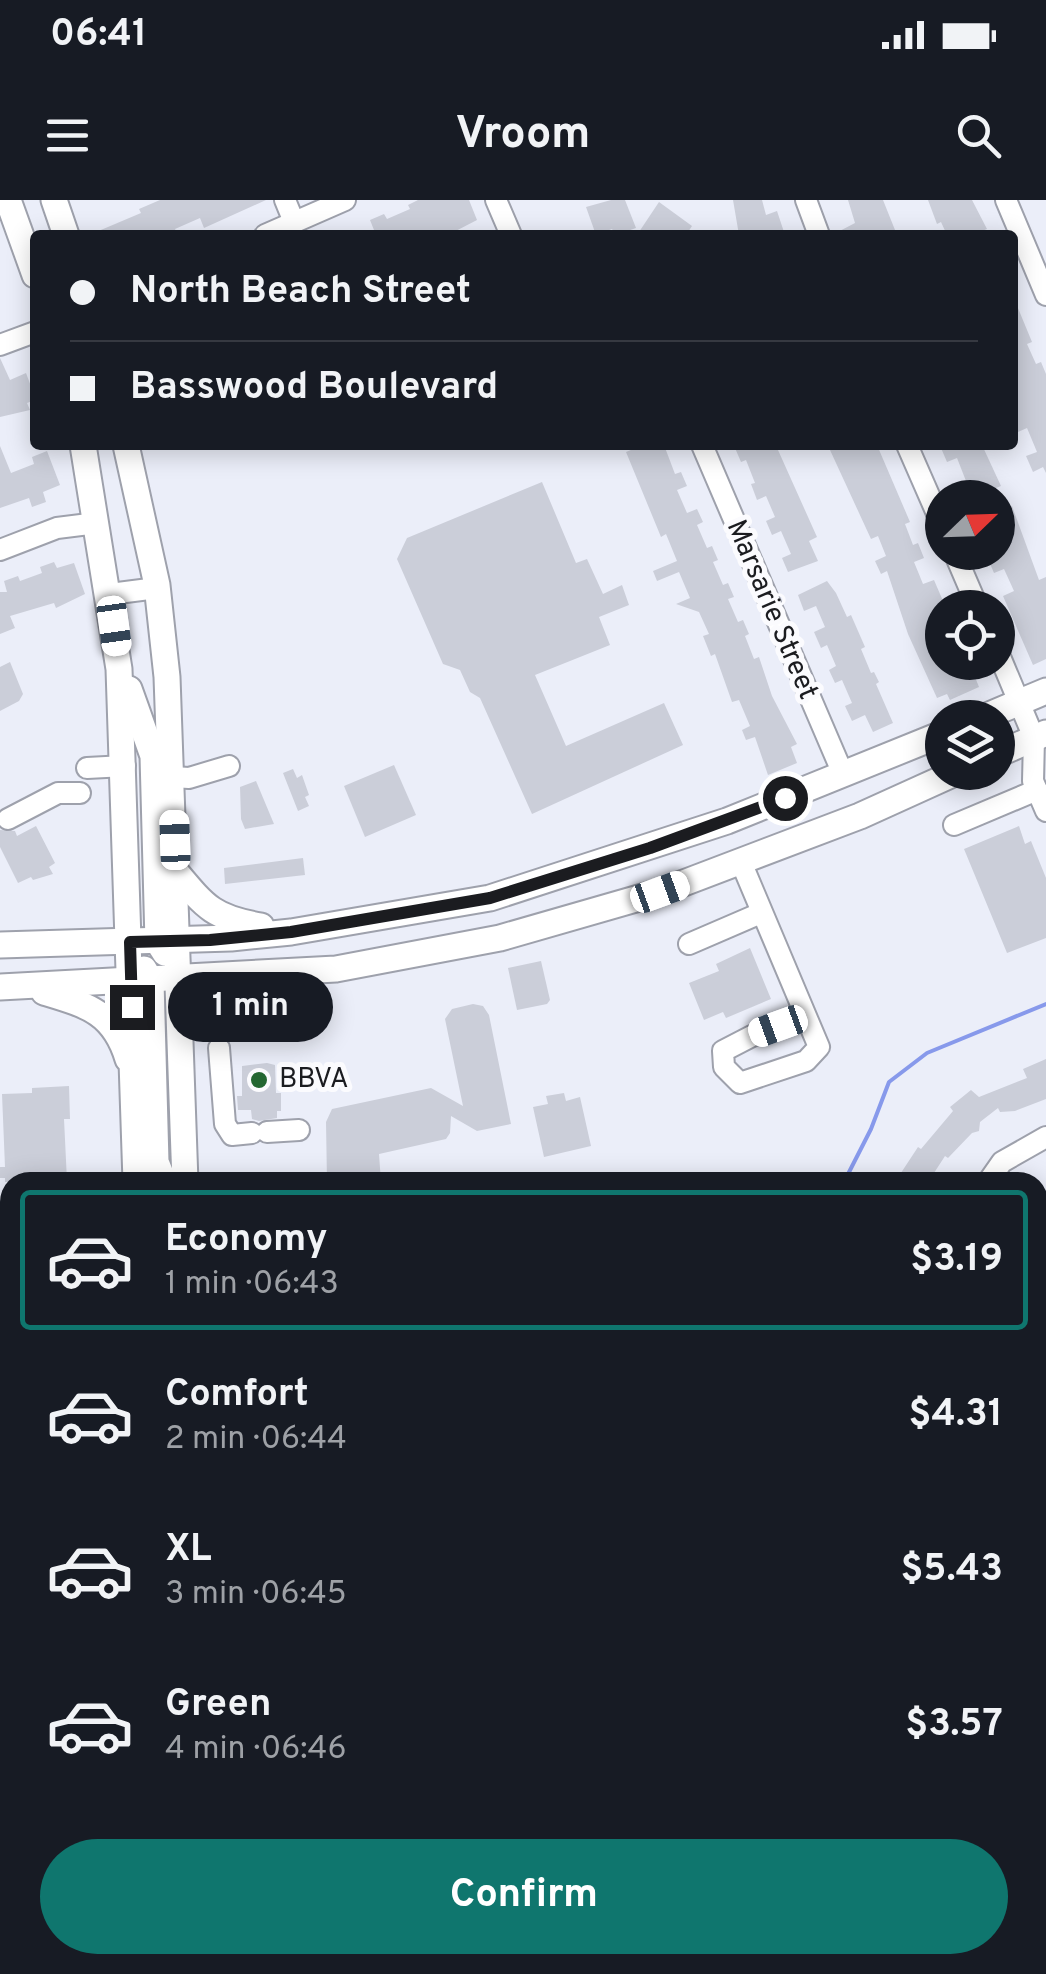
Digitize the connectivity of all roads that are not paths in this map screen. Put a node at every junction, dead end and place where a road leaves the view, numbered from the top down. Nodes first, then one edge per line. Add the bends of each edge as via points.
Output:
1 (8, 200) edge
2 (54, 200) edge
3 (285, 200) edge
4 (345, 200) edge
5 (496, 200) edge
6 (806, 200) edge
7 (1006, 200) edge
8 (294, 222) junction
9 (64, 230) edge
10 (276, 230) edge
11 (509, 230) edge
12 (817, 230) edge
13 (30, 261) edge
14 (1046, 295) edge
15 (30, 334) edge
16 (0, 345) edge
17 (84, 450) edge
18 (127, 450) edge
19 (704, 450) edge
20 (909, 450) edge
21 (925, 486) edge
22 (97, 523) junction
23 (0, 550) edge
24 (157, 588) junction
25 (110, 594) junction
26 (118, 658) junction
27 (1010, 680) edge
28 (1046, 691) edge
29 (1019, 702) junction
30 (1015, 704) edge
31 (1040, 735) edge
32 (925, 741) edge
33 (1015, 746) edge
34 (125, 766) junction
35 (229, 766) dead end
36 (88, 768) dead end
37 (843, 774) junction
38 (173, 777) junction
39 (925, 787) edge
40 (1037, 790) junction
41 (80, 793) dead end
42 (1046, 811) edge
43 (8, 819) dead end
44 (954, 825) dead end
45 (740, 862) junction
46 (176, 872) junction
47 (422, 909) junction
48 (761, 914) junction
49 (291, 932) junction
50 (168, 941) junction
51 (130, 942) junction
52 (688, 944) dead end
53 (0, 945) edge
54 (428, 952) junction
55 (179, 980) junction
56 (141, 981) junction
57 (12, 987) edge
58 (806, 1016) dead end
59 (220, 1048) dead end
60 (133, 1077) junction
61 (299, 1130) dead end
62 (1046, 1137) edge
63 (136, 1172) edge
64 (160, 1172) edge
65 (185, 1172) edge
66 (995, 1172) edge

1 - 13 main road
2 - 9 main road
3 - 8 street
4 - 8 street
5 - 11 street
6 - 12 street
7 - 14 street
8 - 10 street
15 - 16 street
17 - 22 main road
18 - 24 main road
19 - 37 street, Marsarie Street
20 - 21 street
22 - 23 street via 57,528
22 - 25 main road
24 - 25 street
24 - 38 main road
25 - 26 main road
26 - 34 main road
26 - 50 main road via 153,756
27 - 29 street
28 - 29 main road
29 - 30 main road
29 - 31 street
31 - 33 main road
31 - 40 street
32 - 37 main road
34 - 36 street
34 - 51 main road
35 - 38 street
37 - 47 main road via 650,848 490,898
38 - 46 main road
39 - 45 main road
40 - 42 street
40 - 44 street
41 - 43 street via 58,793
45 - 48 street
45 - 54 main road via 560,922
46 - 49 main road via 227,920
46 - 50 main road
47 - 49 main road
47 - 54 main road
48 - 52 street
48 - 58 street
49 - 50 main road
50 - 51 main road
50 - 55 main road
51 - 53 main road
51 - 56 main road
54 - 55 main road via 336,970
55 - 56 main road
55 - 65 main road
56 - 57 main road
56 - 60 main road
56 - 64 main road
57 - 60 main road via 102,1015 123,1041
59 - 61 street via 224,1124 232,1135
60 - 63 main road
62 - 66 street

